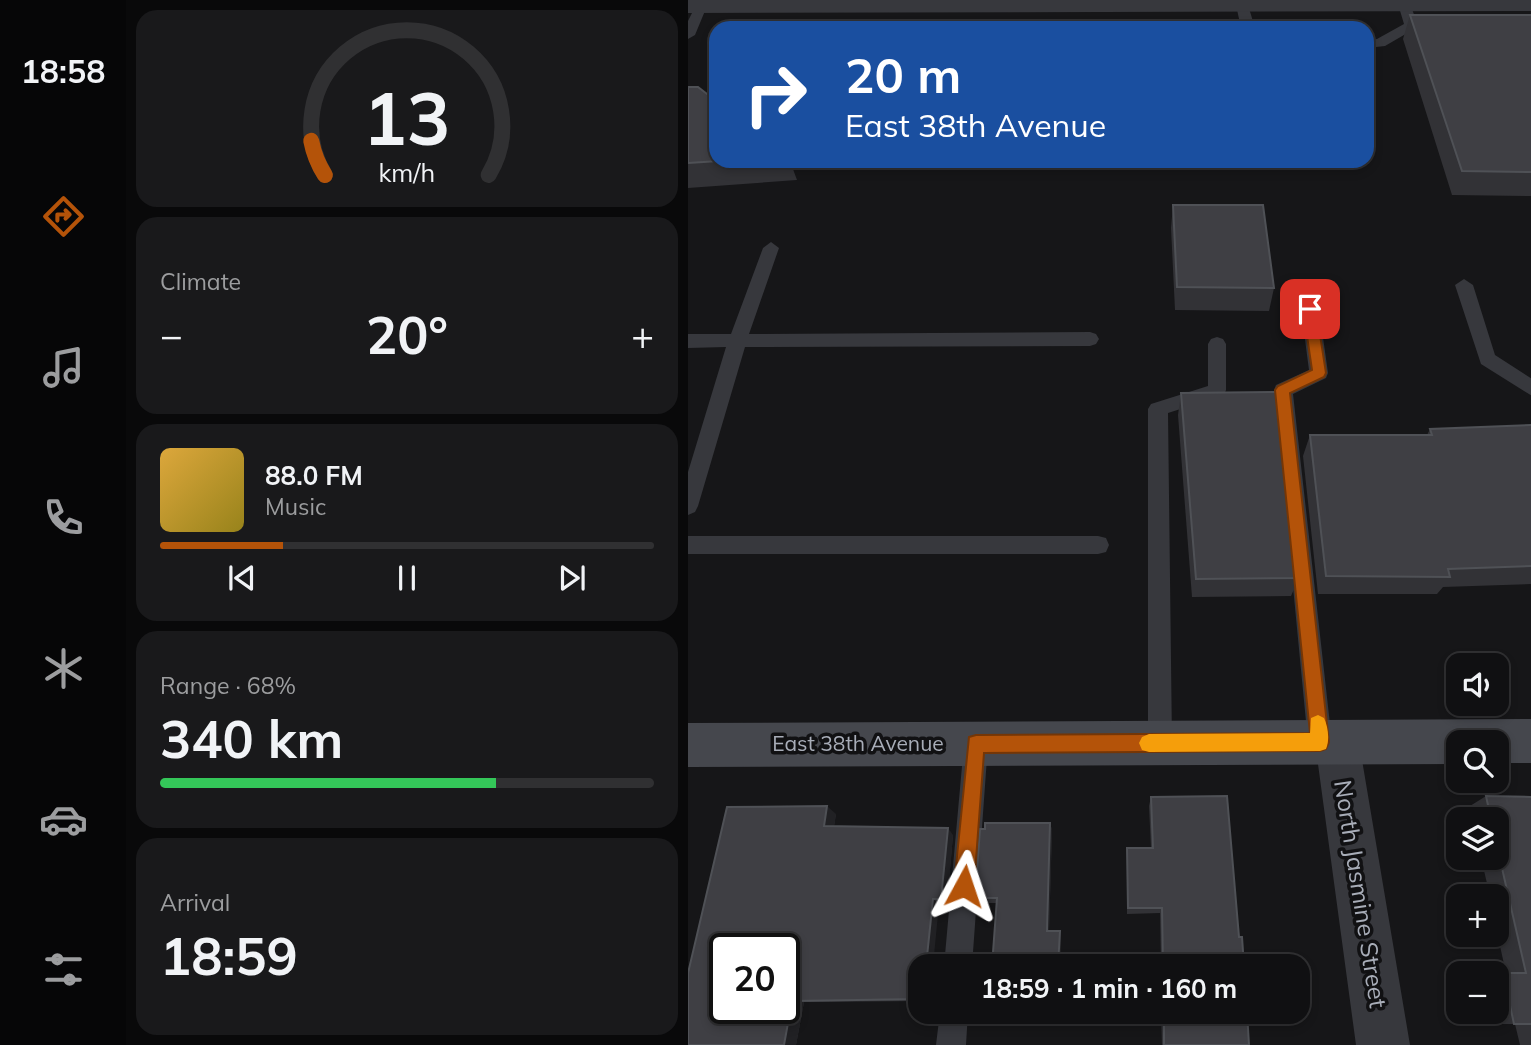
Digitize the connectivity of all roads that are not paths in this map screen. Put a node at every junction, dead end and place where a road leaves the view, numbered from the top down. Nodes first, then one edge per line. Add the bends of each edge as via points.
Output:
1 (800, 3) edge
2 (1404, 4) junction
3 (1531, 4) edge
4 (1242, 5) junction
5 (694, 6) edge
6 (1246, 21) edge
7 (688, 35) edge
8 (1374, 43) edge
9 (771, 248) dead end
10 (1464, 285) dead end
11 (1310, 309) dead end
12 (1090, 339) dead end
13 (688, 341) edge
14 (737, 342) junction
15 (1216, 344) dead end
16 (1531, 389) edge
17 (688, 506) edge
18 (688, 545) edge
19 (1098, 545) dead end
20 (1531, 741) edge
21 (1328, 742) junction
22 (1160, 743) junction
23 (976, 744) junction
24 (688, 745) edge
25 (959, 954) edge
26 (953, 1024) edge
27 (951, 1045) edge
28 (1383, 1045) edge

1 - 4 street
1 - 5 street
2 - 3 street
2 - 4 street
2 - 8 lane via 1411,25
4 - 6 lane
5 - 7 lane
9 - 14 lane
10 - 16 lane via 1487,359
11 - 21 lane via 1319,373 1283,390
12 - 14 lane
13 - 14 lane
14 - 17 lane
15 - 22 lane via 1217,390 1158,409
18 - 19 lane
20 - 21 street, East 38th Avenue
21 - 22 street, East 38th Avenue
21 - 28 street, North Jasmine Street
22 - 23 street, East 38th Avenue
23 - 24 street, East 38th Avenue
23 - 25 lane
26 - 27 lane

